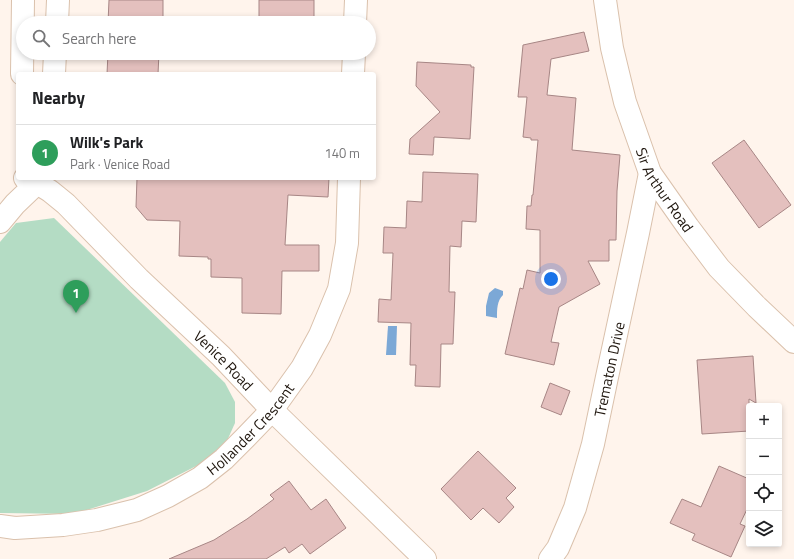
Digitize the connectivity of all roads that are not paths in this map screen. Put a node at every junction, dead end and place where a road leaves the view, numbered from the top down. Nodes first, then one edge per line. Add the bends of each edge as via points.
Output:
1 (24, 0) edge
2 (58, 0) edge
3 (356, 0) edge
4 (605, 0) edge
5 (24, 16) edge
6 (57, 16) edge
7 (355, 16) edge
8 (22, 60) edge
9 (55, 60) edge
10 (354, 60) edge
11 (22, 72) edge
12 (54, 72) edge
13 (353, 72) edge
14 (650, 174) junction
15 (28, 180) edge
16 (31, 180) edge
17 (349, 180) edge
18 (0, 222) edge
19 (794, 342) edge
20 (272, 410) junction
21 (0, 526) edge
22 (425, 559) edge
23 (550, 559) edge

1 - 5 street
2 - 6 street
3 - 7 street
4 - 14 street, Sir Arthur Road via 612,48 625,102
8 - 11 street
9 - 12 street
10 - 13 street
14 - 19 street, Sir Arthur Road via 718,268
14 - 23 street, Trematon Drive via 593,444 575,508 558,548
15 - 18 street via 15,204
16 - 20 street, Venice Road via 66,204 140,279 222,356
17 - 20 street, Hollander Crescent via 347,243 339,289 320,335 302,368
20 - 21 street, Hollander Crescent via 224,459 200,478 137,510 63,525 15,528
20 - 22 street, Venice Road

